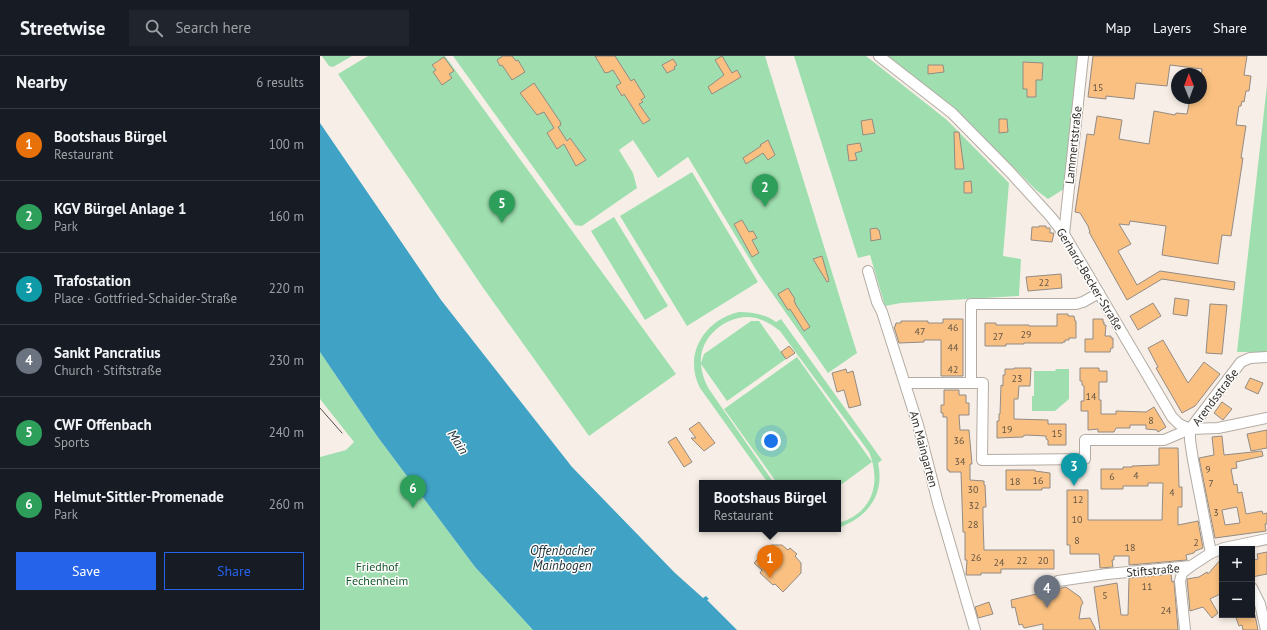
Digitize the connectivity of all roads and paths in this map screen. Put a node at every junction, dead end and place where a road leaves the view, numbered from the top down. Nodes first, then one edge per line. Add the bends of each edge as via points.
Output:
1 (879, 56) edge
2 (1083, 56) edge
3 (1064, 234) junction
4 (868, 271) dead end
5 (1099, 293) junction
6 (1267, 357) edge
7 (905, 383) junction
8 (971, 383) junction
9 (1267, 418) edge
10 (1190, 429) junction
11 (1267, 539) edge
12 (1216, 553) edge
13 (1191, 566) junction
14 (1058, 581) dead end
15 (1255, 594) edge
16 (975, 630) edge
17 (1185, 630) edge
18 (1266, 630) edge

1 - 3 street, Gerhard-Becker-Straße via 952,113 1020,183
2 - 3 street, Lammertstraße
3 - 5 street, Gerhard-Becker-Straße
4 - 7 street, Am Maingarten
5 - 8 street via 1076,304 971,304
5 - 10 street, Gerhard-Becker-Straße via 1172,417
6 - 10 street, Arendsstraße via 1250,358 1241,362
7 - 8 street
7 - 16 street, Am Maingarten
8 - 10 street via 983,383 982,460 1085,459 1085,440 1164,440
9 - 10 street, Arendsstraße via 1218,428
10 - 12 street via 1192,454
11 - 12 street, Stiftstraße via 1234,545
12 - 13 street, Stiftstraße
13 - 14 street, Stiftstraße
13 - 17 street via 1182,574 1180,581
15 - 18 street

